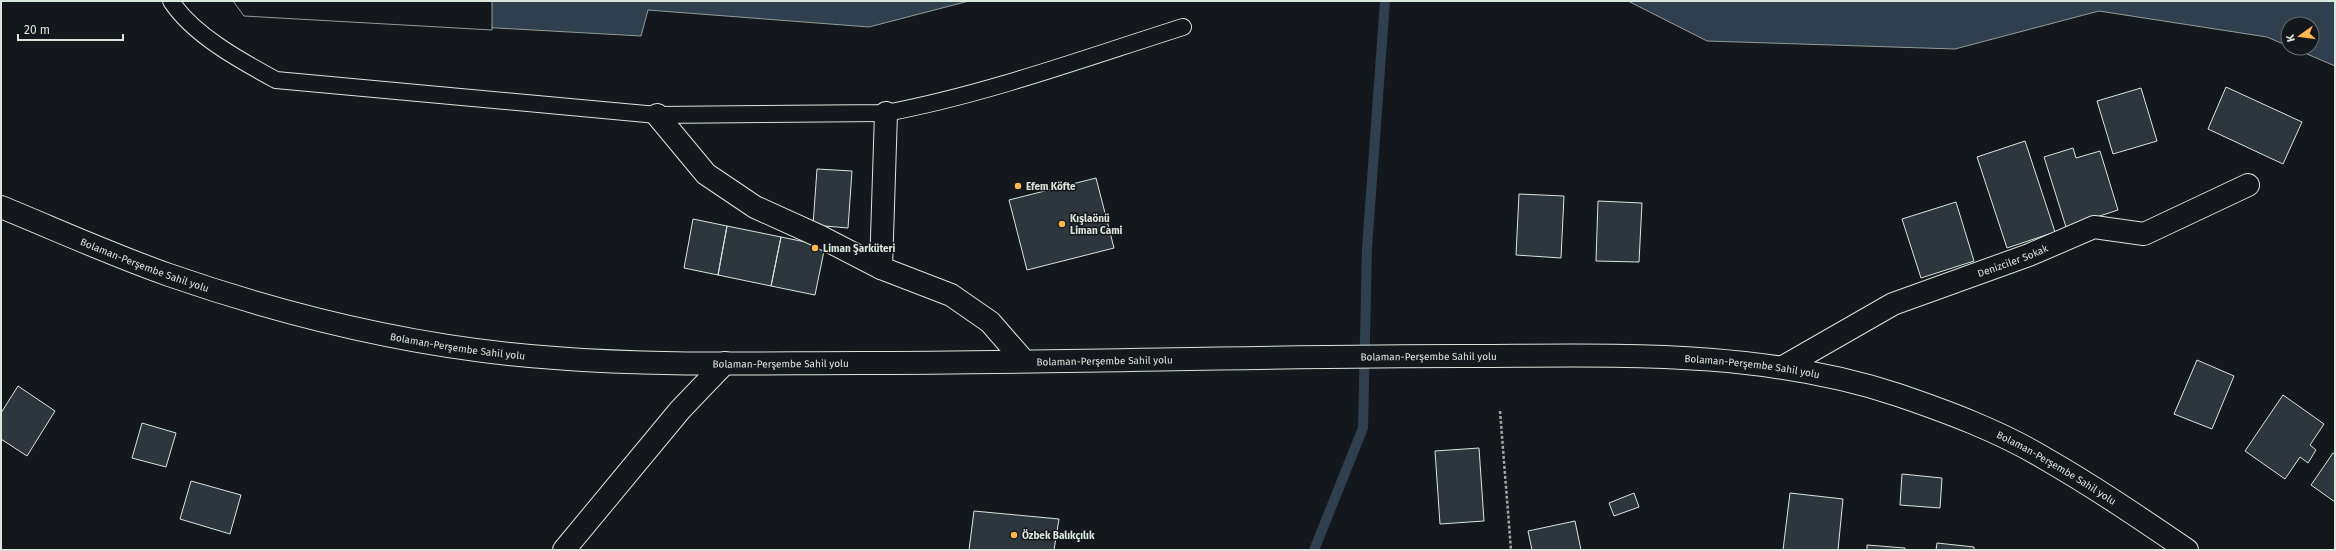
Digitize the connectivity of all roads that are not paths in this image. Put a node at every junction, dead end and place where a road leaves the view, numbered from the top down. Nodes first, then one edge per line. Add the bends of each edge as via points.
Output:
1 (171, 1) edge
2 (1183, 27) dead end
3 (886, 113) junction
4 (657, 115) junction
5 (2248, 185) dead end
6 (1, 207) edge
7 (881, 268) junction
8 (1024, 361) junction
9 (725, 363) junction
10 (1783, 367) junction
11 (564, 550) edge
12 (2186, 550) edge

1 - 4 lane via 178,12 228,54 276,80
2 - 3 lane via 994,87 922,107
3 - 4 lane
3 - 7 main road
4 - 7 main road via 706,174 755,207
5 - 10 main road, Denizciler Sokak via 2144,234 2094,227 2029,255 1893,304
6 - 9 main road, Bolaman-Perşembe Sahil yolu via 176,278 240,298 374,332 468,349 556,359
7 - 8 main road via 951,295 990,322
8 - 9 main road, Bolaman-Perşembe Sahil yolu
8 - 10 main road, Bolaman-Perşembe Sahil yolu via 1316,356 1667,356
9 - 11 main road via 680,410
10 - 12 main road, Bolaman-Perşembe Sahil yolu via 1817,373 1894,394 1968,421 2040,455 2113,500

